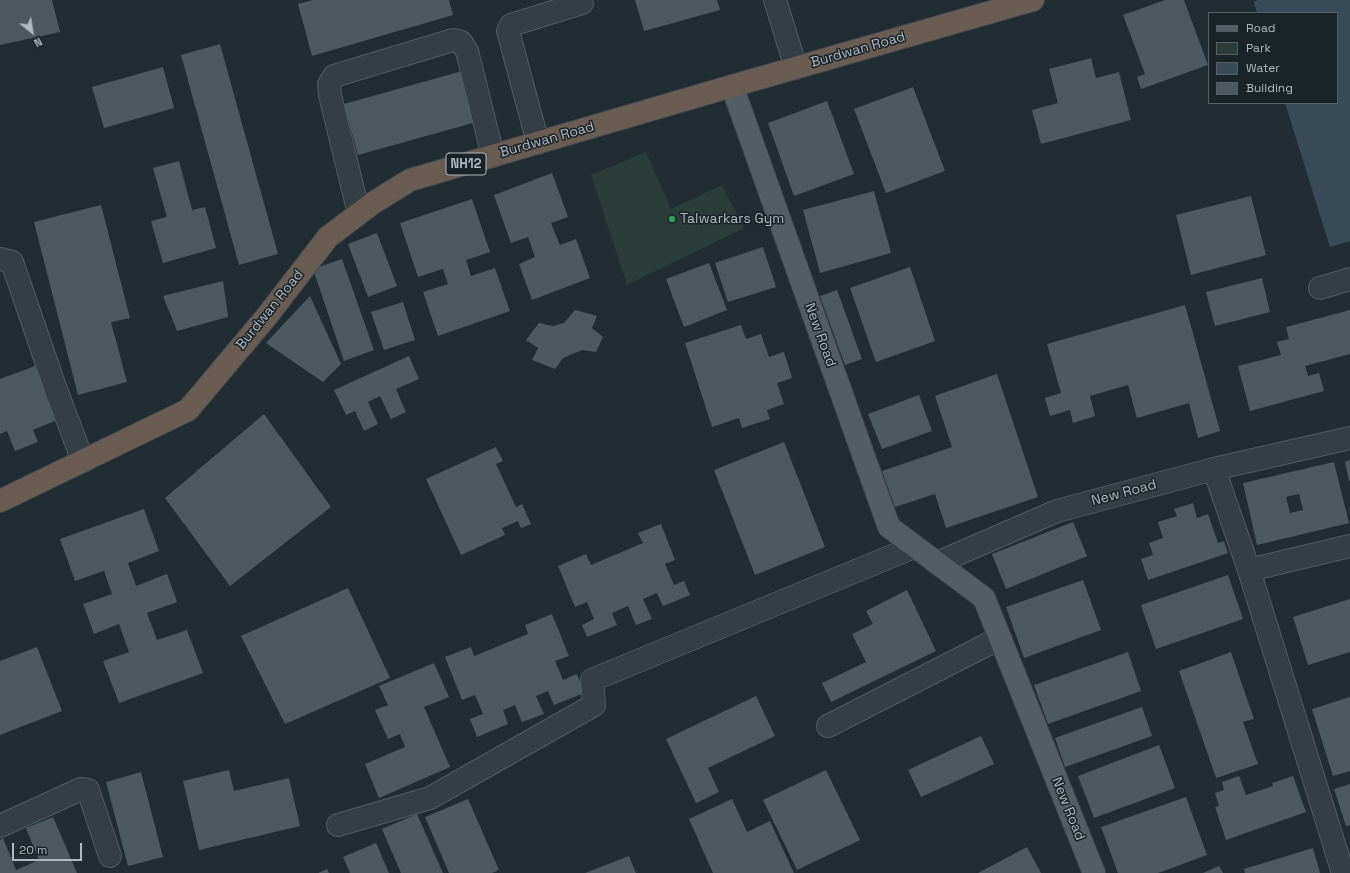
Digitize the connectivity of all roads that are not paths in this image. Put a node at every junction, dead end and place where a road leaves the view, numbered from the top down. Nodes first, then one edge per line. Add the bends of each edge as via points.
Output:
1 (775, 0) edge
2 (1033, 0) edge
3 (582, 4) dead end
4 (796, 68) junction
5 (732, 86) junction
6 (538, 143) junction
7 (493, 156) junction
8 (364, 210) junction
9 (0, 259) edge
10 (1350, 279) edge
11 (1320, 288) dead end
12 (1350, 438) edge
13 (83, 461) junction
14 (1214, 469) junction
15 (0, 501) edge
16 (1350, 546) edge
17 (914, 547) junction
18 (937, 563) junction
19 (1249, 570) junction
20 (1000, 638) junction
21 (828, 726) dead end
22 (338, 825) dead end
23 (0, 826) edge
24 (110, 856) dead end
25 (1094, 873) edge
26 (1343, 873) edge

1 - 4 street
2 - 4 highway, Burdwan Road / NH12
3 - 6 street via 511,25 508,31
4 - 5 highway, Burdwan Road / NH12
5 - 6 highway, Burdwan Road / NH12
5 - 17 main road, New Road via 889,527
6 - 7 highway, Burdwan Road / NH12
7 - 8 highway, Burdwan Road / NH12 via 410,180
7 - 8 street via 467,51 461,42 453,40 334,76 330,84 330,95 357,206
8 - 13 highway, Burdwan Road / NH12 via 328,237 267,316 188,410
9 - 13 street via 12,262
10 - 11 street
12 - 14 street, New Road
13 - 15 highway, Burdwan Road / NH12
14 - 18 street, New Road via 1057,511
14 - 19 street
16 - 19 street
17 - 18 main road, New Road
17 - 22 street via 592,680 594,705 430,798
18 - 20 main road, New Road via 984,598
19 - 26 street
20 - 21 street
20 - 25 main road, New Road
23 - 24 street via 81,789 88,790

